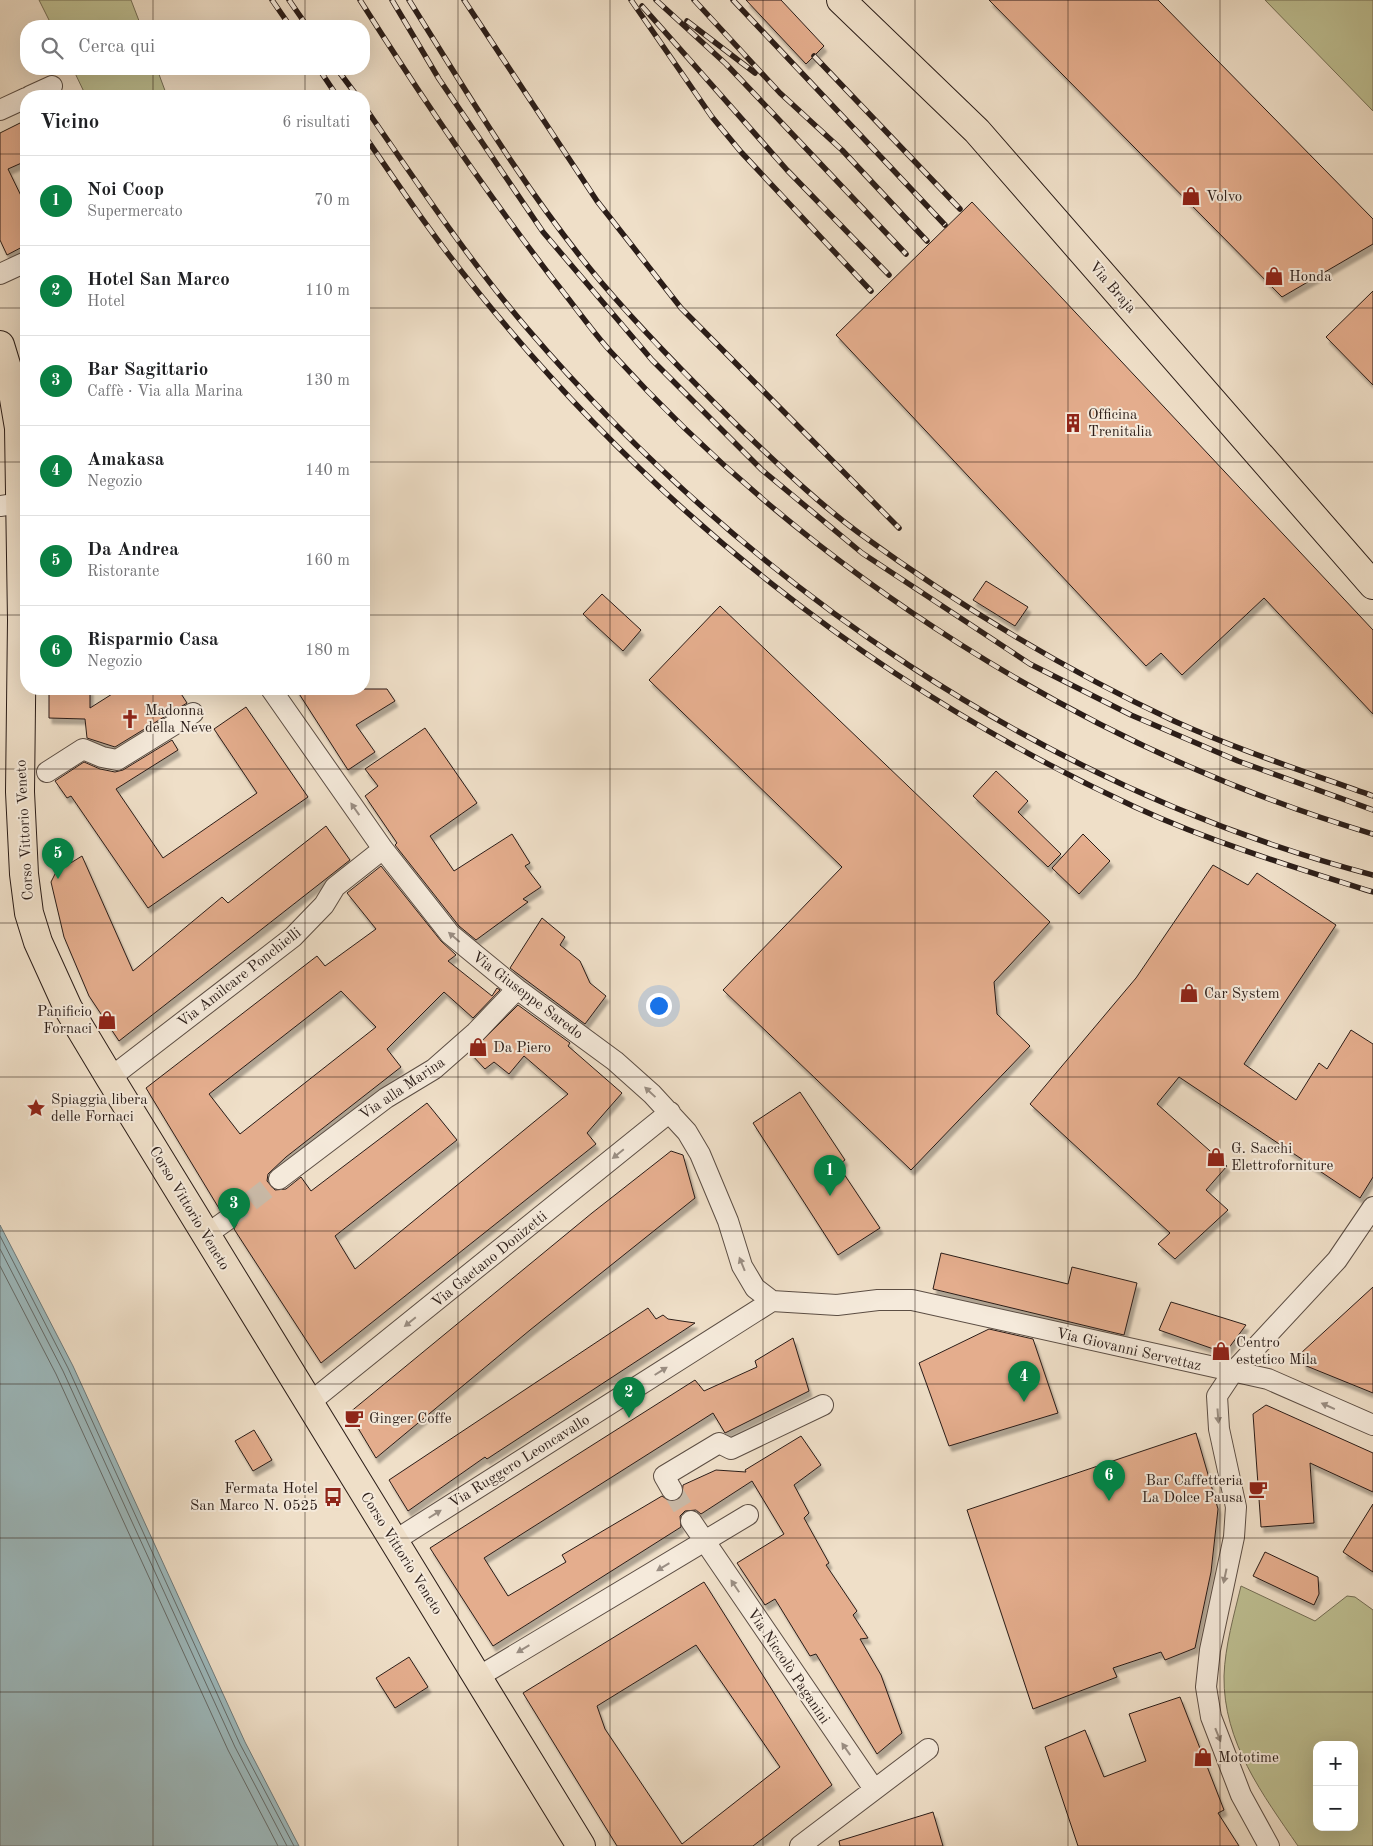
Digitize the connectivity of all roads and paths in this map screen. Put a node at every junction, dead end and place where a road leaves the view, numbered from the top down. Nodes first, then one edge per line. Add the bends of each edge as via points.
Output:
1 (841, 0) edge
2 (52, 86) dead end
3 (43, 90) edge
4 (20, 101) edge
5 (0, 110) edge
6 (20, 265) edge
7 (0, 274) edge
8 (0, 345) edge
9 (19, 382) edge
10 (10, 504) edge
11 (1373, 585) edge
12 (20, 601) edge
13 (21, 695) edge
14 (275, 695) edge
15 (193, 712) dead end
16 (47, 772) dead end
17 (384, 849) junction
18 (517, 989) junction
19 (110, 1078) junction
20 (670, 1112) junction
21 (279, 1179) tunnel mouth
22 (1373, 1207) edge
23 (227, 1220) tunnel mouth
24 (206, 1235) junction
25 (772, 1301) junction
26 (1233, 1372) junction
27 (308, 1404) junction
28 (823, 1405) dead end
29 (1373, 1425) edge
30 (672, 1490) tunnel mouth
31 (748, 1515) dead end
32 (691, 1520) tunnel mouth
33 (394, 1541) junction
34 (705, 1542) junction
35 (478, 1676) junction
36 (928, 1749) dead end
37 (874, 1789) junction
38 (580, 1846) edge
39 (800, 1846) edge
40 (1269, 1846) edge

1 - 11 main road, Via Braja via 977,132
2 - 3 street
4 - 5 street
6 - 7 street
8 - 9 main road, Corso Vittorio Veneto
9 - 10 main road, Corso Vittorio Veneto via 19,428
10 - 12 main road, Corso Vittorio Veneto
13 - 19 main road, Corso Vittorio Veneto via 20,792 29,913 38,942 68,1008
17 -> 14 street, Via Giuseppe Saredo
15 - 16 street via 117,760 83,749
18 -> 17 street, Via Giuseppe Saredo via 450,934
17 - 19 street, Via Amilcare Ponchielli via 335,887 324,905 293,937
20 -> 18 street, Via Giuseppe Saredo via 614,1061
18 - 21 street, Via alla Marina via 476,1032 434,1069 386,1098
19 - 24 main road, Corso Vittorio Veneto
25 -> 20 street, Via Giuseppe Saredo via 754,1288 742,1266 728,1221 700,1154
20 -> 27 street, Via Gaetano Donizetti
22 - 26 street via 1338,1260
23 - 24 street
24 - 27 main road, Corso Vittorio Veneto
25 - 26 street, Via Giovanni Servettaz via 837,1305 912,1300
33 -> 25 street, Via Ruggero Leoncavallo
29 -> 26 street, Via Giovanni Servettaz via 1268,1379
26 -> 40 street via 1217,1396 1219,1429 1236,1507 1234,1537 1210,1650 1206,1686 1211,1717 1241,1795
27 - 33 main road, Corso Vittorio Veneto
28 - 30 street via 731,1449 719,1443 664,1476
31 - 34 street
32 - 34 street, Via Niccolò Paganini
33 - 35 main road, Corso Vittorio Veneto
34 -> 35 street
37 -> 34 street, Via Niccolò Paganini
35 - 38 main road, Corso Vittorio Veneto
36 - 37 street
37 - 39 street

